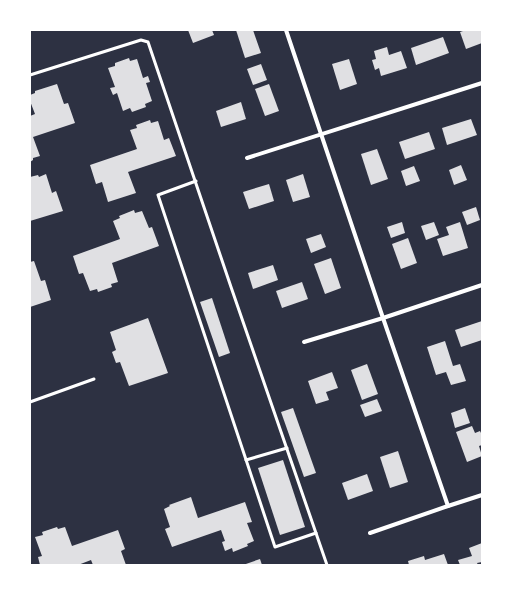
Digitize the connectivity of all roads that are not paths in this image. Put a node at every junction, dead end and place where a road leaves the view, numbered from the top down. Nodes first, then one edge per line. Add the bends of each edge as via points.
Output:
1 (286, 30) edge
2 (30, 75) edge
3 (482, 83) edge
4 (321, 135) junction
5 (247, 158) dead end
6 (196, 181) junction
7 (482, 285) edge
8 (383, 318) junction
9 (304, 342) dead end
10 (94, 380) dead end
11 (30, 402) edge
12 (287, 448) junction
13 (246, 460) junction
14 (482, 495) edge
15 (448, 506) junction
16 (316, 533) junction
17 (370, 533) dead end
18 (327, 565) edge

1 - 4 street
2 - 6 lane via 141,40 148,42
3 - 4 street
4 - 5 street
4 - 8 street
6 - 12 lane
6 - 13 lane via 158,195
7 - 8 street
8 - 9 street
8 - 15 street
10 - 11 lane
12 - 13 lane
12 - 16 lane
13 - 16 lane via 275,547
14 - 15 street
15 - 17 street
16 - 18 lane

